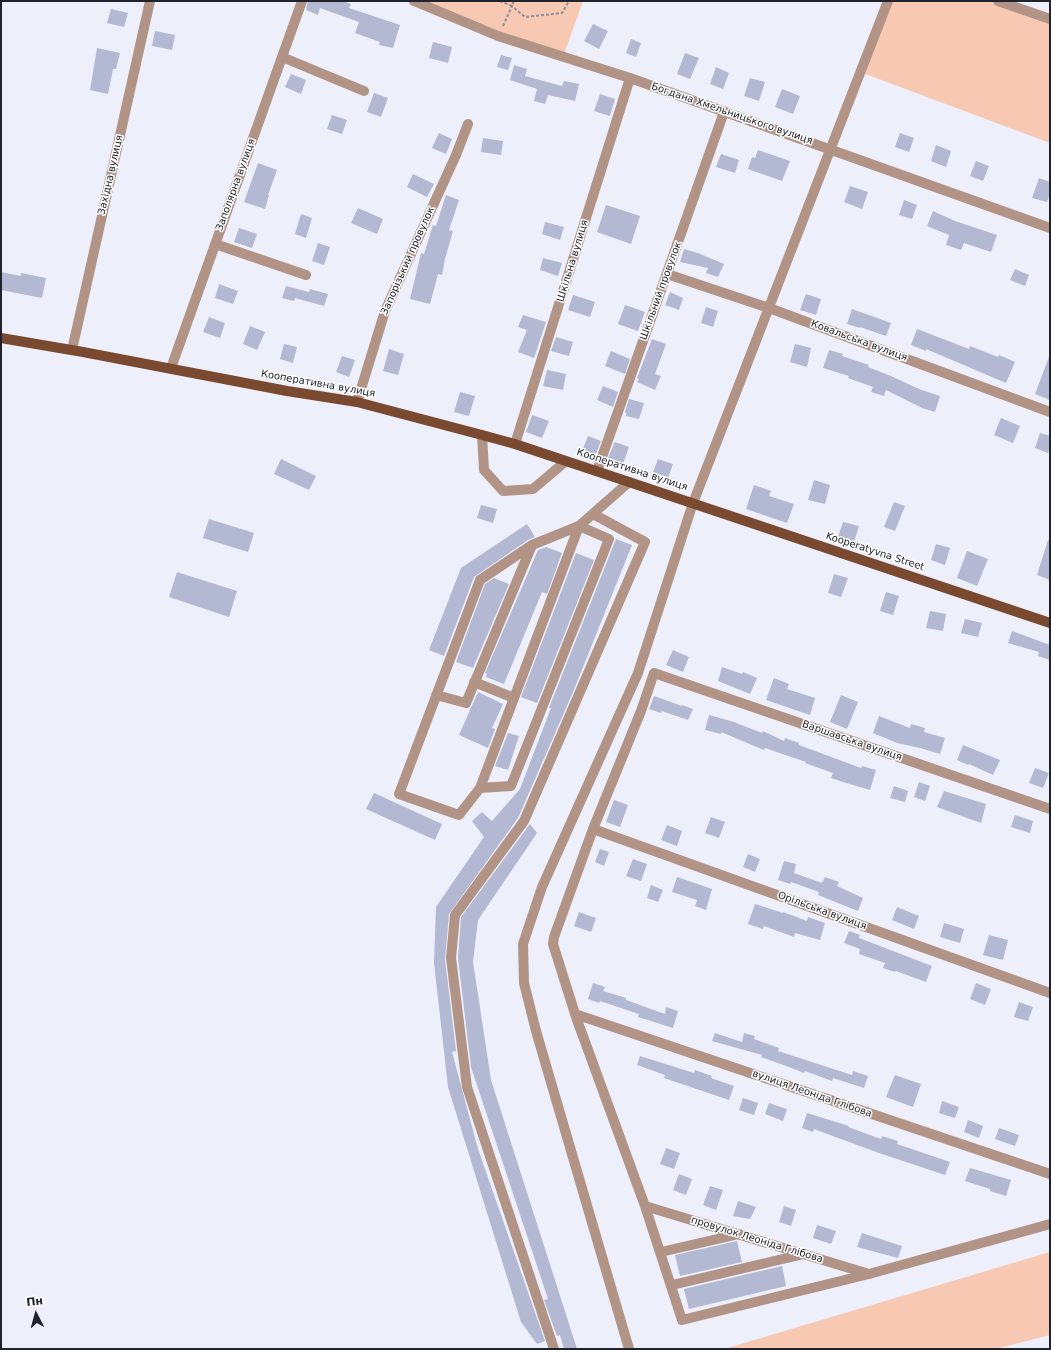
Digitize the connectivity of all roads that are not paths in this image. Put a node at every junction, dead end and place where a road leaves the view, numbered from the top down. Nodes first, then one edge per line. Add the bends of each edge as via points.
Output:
1 (150, 1) edge
2 (302, 1) edge
3 (414, 1) edge
4 (888, 1) edge
5 (998, 1) edge
6 (1050, 19) edge
7 (282, 57) junction
8 (630, 78) junction
9 (364, 92) dead end
10 (724, 112) junction
11 (468, 124) dead end
12 (830, 149) junction
13 (1050, 228) edge
14 (215, 244) junction
15 (306, 274) dead end
16 (667, 274) junction
17 (769, 308) junction
18 (1, 338) edge
19 (72, 350) junction
20 (171, 368) junction
21 (357, 402) junction
22 (1050, 412) edge
23 (482, 435) junction
24 (515, 444) junction
25 (566, 461) junction
26 (597, 471) junction
27 (629, 482) junction
28 (693, 503) junction
29 (593, 514) junction
30 (579, 526) junction
31 (532, 545) junction
32 (1050, 623) edge
33 (474, 682) junction
34 (436, 695) junction
35 (514, 698) junction
36 (480, 788) junction
37 (1050, 810) edge
38 (593, 830) junction
39 (1050, 993) edge
40 (575, 1014) junction
41 (1050, 1174) edge
42 (645, 1206) junction
43 (1050, 1224) edge
44 (740, 1234) junction
45 (661, 1252) junction
46 (804, 1254) junction
47 (869, 1274) junction
48 (672, 1285) junction
49 (554, 1349) edge
50 (629, 1349) edge

1 - 19 street, Західна вулиця
2 - 7 street, Заполярна вулиця
3 - 8 street, Богдана Хмельницького вулиця via 498,36
4 - 12 street
5 - 6 street
7 - 9 street
7 - 14 street, Заполярна вулиця
8 - 10 street, Богдана Хмельницького вулиця
8 - 24 street, Шкільна вулиця
10 - 12 street, Богдана Хмельницького вулиця
10 - 16 street, Шкільний провулок
11 - 21 street, Запорізький провулок via 385,311
12 - 13 street, Богдана Хмельницького вулиця
12 - 17 street
14 - 15 street
14 - 20 street, Заполярна вулиця
16 - 17 street, Ковальська вулиця
16 - 26 street, Шкільний провулок
17 - 22 street, Ковальська вулиця
17 - 28 street
18 - 19 main road, Кооперативна вулиця
19 - 20 main road, Кооперативна вулиця
20 - 21 main road, Кооперативна вулиця
21 - 23 main road, Кооперативна вулиця
23 - 24 main road, Кооперативна вулиця
23 - 25 street via 484,470 503,491 532,489
24 - 25 main road, Кооперативна вулиця
25 - 26 main road, Кооперативна вулиця
26 - 27 main road, Кооперативна вулиця
27 - 28 main road, Кооперативна вулиця
27 - 29 street
28 - 32 main road, Kooperatyvna Street
28 - 50 street via 638,672 542,887 523,944 524,983 536,1031
29 - 30 street
29 - 49 street via 644,542 524,821 455,915 451,958 466,1087
30 - 31 street
30 - 35 street
30 - 36 street via 609,539 511,786
31 - 33 street
31 - 34 street via 480,580
33 - 34 street via 466,703
33 - 35 street
34 - 36 street via 399,794 459,815
35 - 36 street
37 - 38 street, Варшавська вулиця via 654,673
38 - 39 street, Орільська вулиця
38 - 40 street via 553,944
40 - 41 street, вулиця Леоніда Глібова
40 - 42 street
42 - 44 street, провулок Леоніда Глібова
42 - 45 street
43 - 47 street
44 - 45 street
44 - 46 street, провулок Леоніда Глібова
45 - 48 street
46 - 47 street, провулок Леоніда Глібова
46 - 48 street
47 - 48 street via 682,1320

